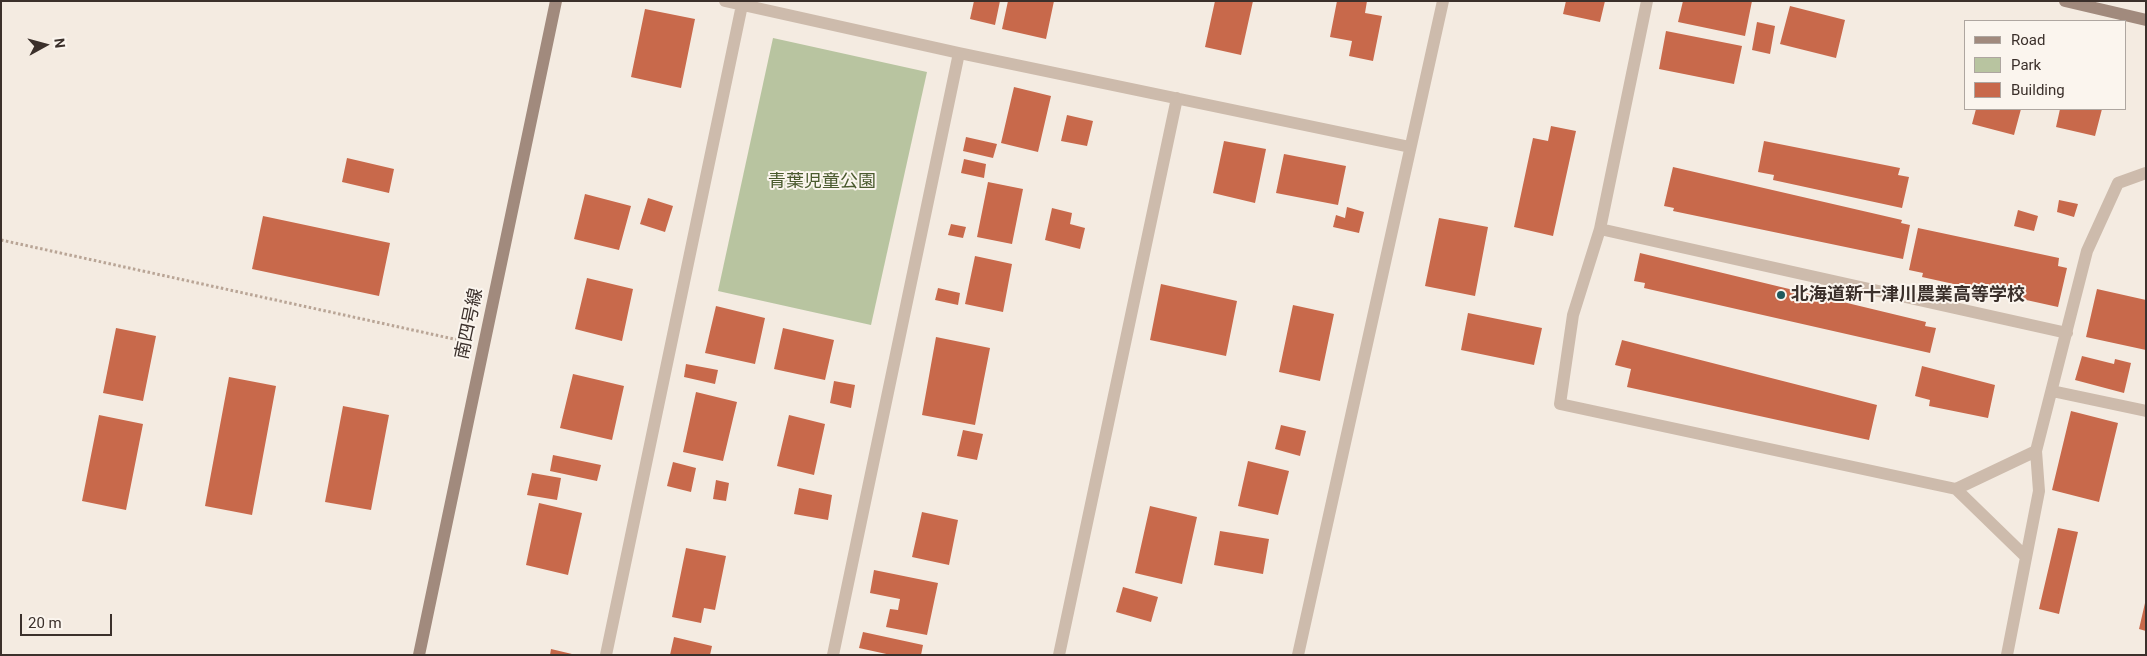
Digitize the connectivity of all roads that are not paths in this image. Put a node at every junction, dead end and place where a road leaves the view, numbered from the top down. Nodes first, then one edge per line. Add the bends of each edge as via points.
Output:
1 (556, 1) edge
2 (725, 1) edge
3 (1443, 1) edge
4 (1647, 1) edge
5 (2065, 1) edge
6 (742, 5) junction
7 (2146, 20) edge
8 (959, 53) junction
9 (1177, 98) junction
10 (1410, 147) junction
11 (2146, 173) edge
12 (1600, 229) junction
13 (2067, 334) junction
14 (2052, 391) junction
15 (2146, 412) edge
16 (2036, 451) junction
17 (1956, 489) junction
18 (2026, 557) junction
19 (419, 655) edge
20 (606, 655) edge
21 (833, 655) edge
22 (1059, 655) edge
23 (1298, 655) edge
24 (2007, 655) edge

1 - 19 street, 南四号線
2 - 6 street
3 - 10 street
4 - 12 street
5 - 7 street
6 - 8 street
6 - 20 street
8 - 9 street
8 - 21 street
9 - 10 street
9 - 22 street
10 - 23 street
11 - 13 street via 2118,183 2087,251
12 - 13 street
12 - 17 street via 1573,315 1560,404
13 - 14 street
14 - 15 street
14 - 16 street
16 - 17 street
16 - 18 street via 2039,490
17 - 18 street
18 - 24 street

